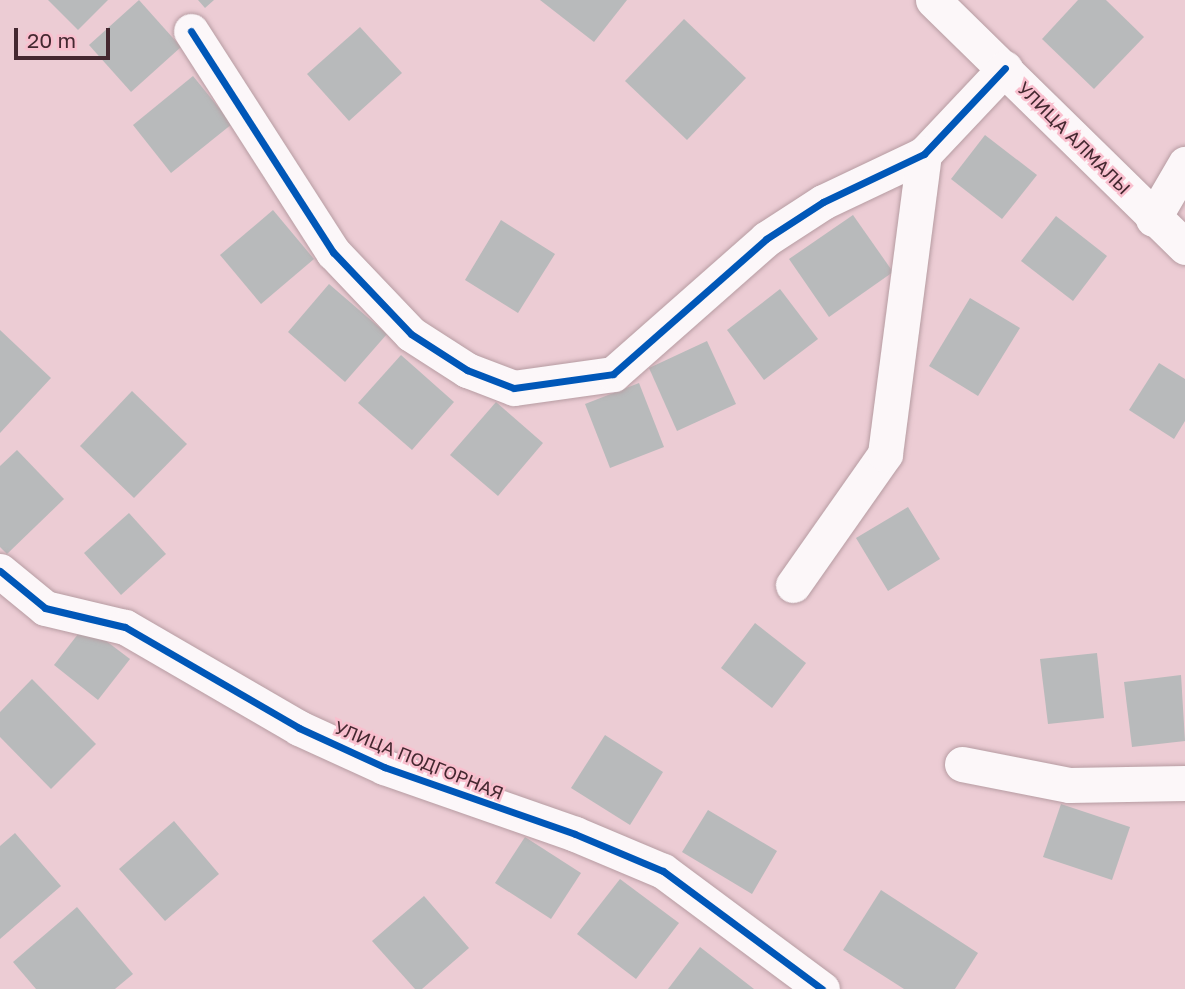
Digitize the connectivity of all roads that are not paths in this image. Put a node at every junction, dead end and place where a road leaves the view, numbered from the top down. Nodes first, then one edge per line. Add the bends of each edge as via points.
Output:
1 (933, 0) edge
2 (191, 31) dead end
3 (1005, 68) junction
4 (924, 154) junction
5 (1185, 164) edge
6 (1153, 219) junction
7 (1185, 247) edge
8 (0, 571) edge
9 (793, 585) dead end
10 (962, 764) dead end
11 (1185, 783) edge
12 (822, 989) edge

1 - 3 street, УЛИЦА АЛМАЛЫ
2 - 4 street via 334,252 411,334 467,370 514,388 613,374 766,239 823,202
3 - 4 street
3 - 6 street, УЛИЦА АЛМАЛЫ
4 - 9 street via 885,454
5 - 6 street
6 - 7 street, УЛИЦА АЛМАЛЫ
8 - 12 street, УЛИЦА ПОДГОРНАЯ via 45,608 124,627 299,728 384,767 575,834 663,872
10 - 11 street via 1069,785

